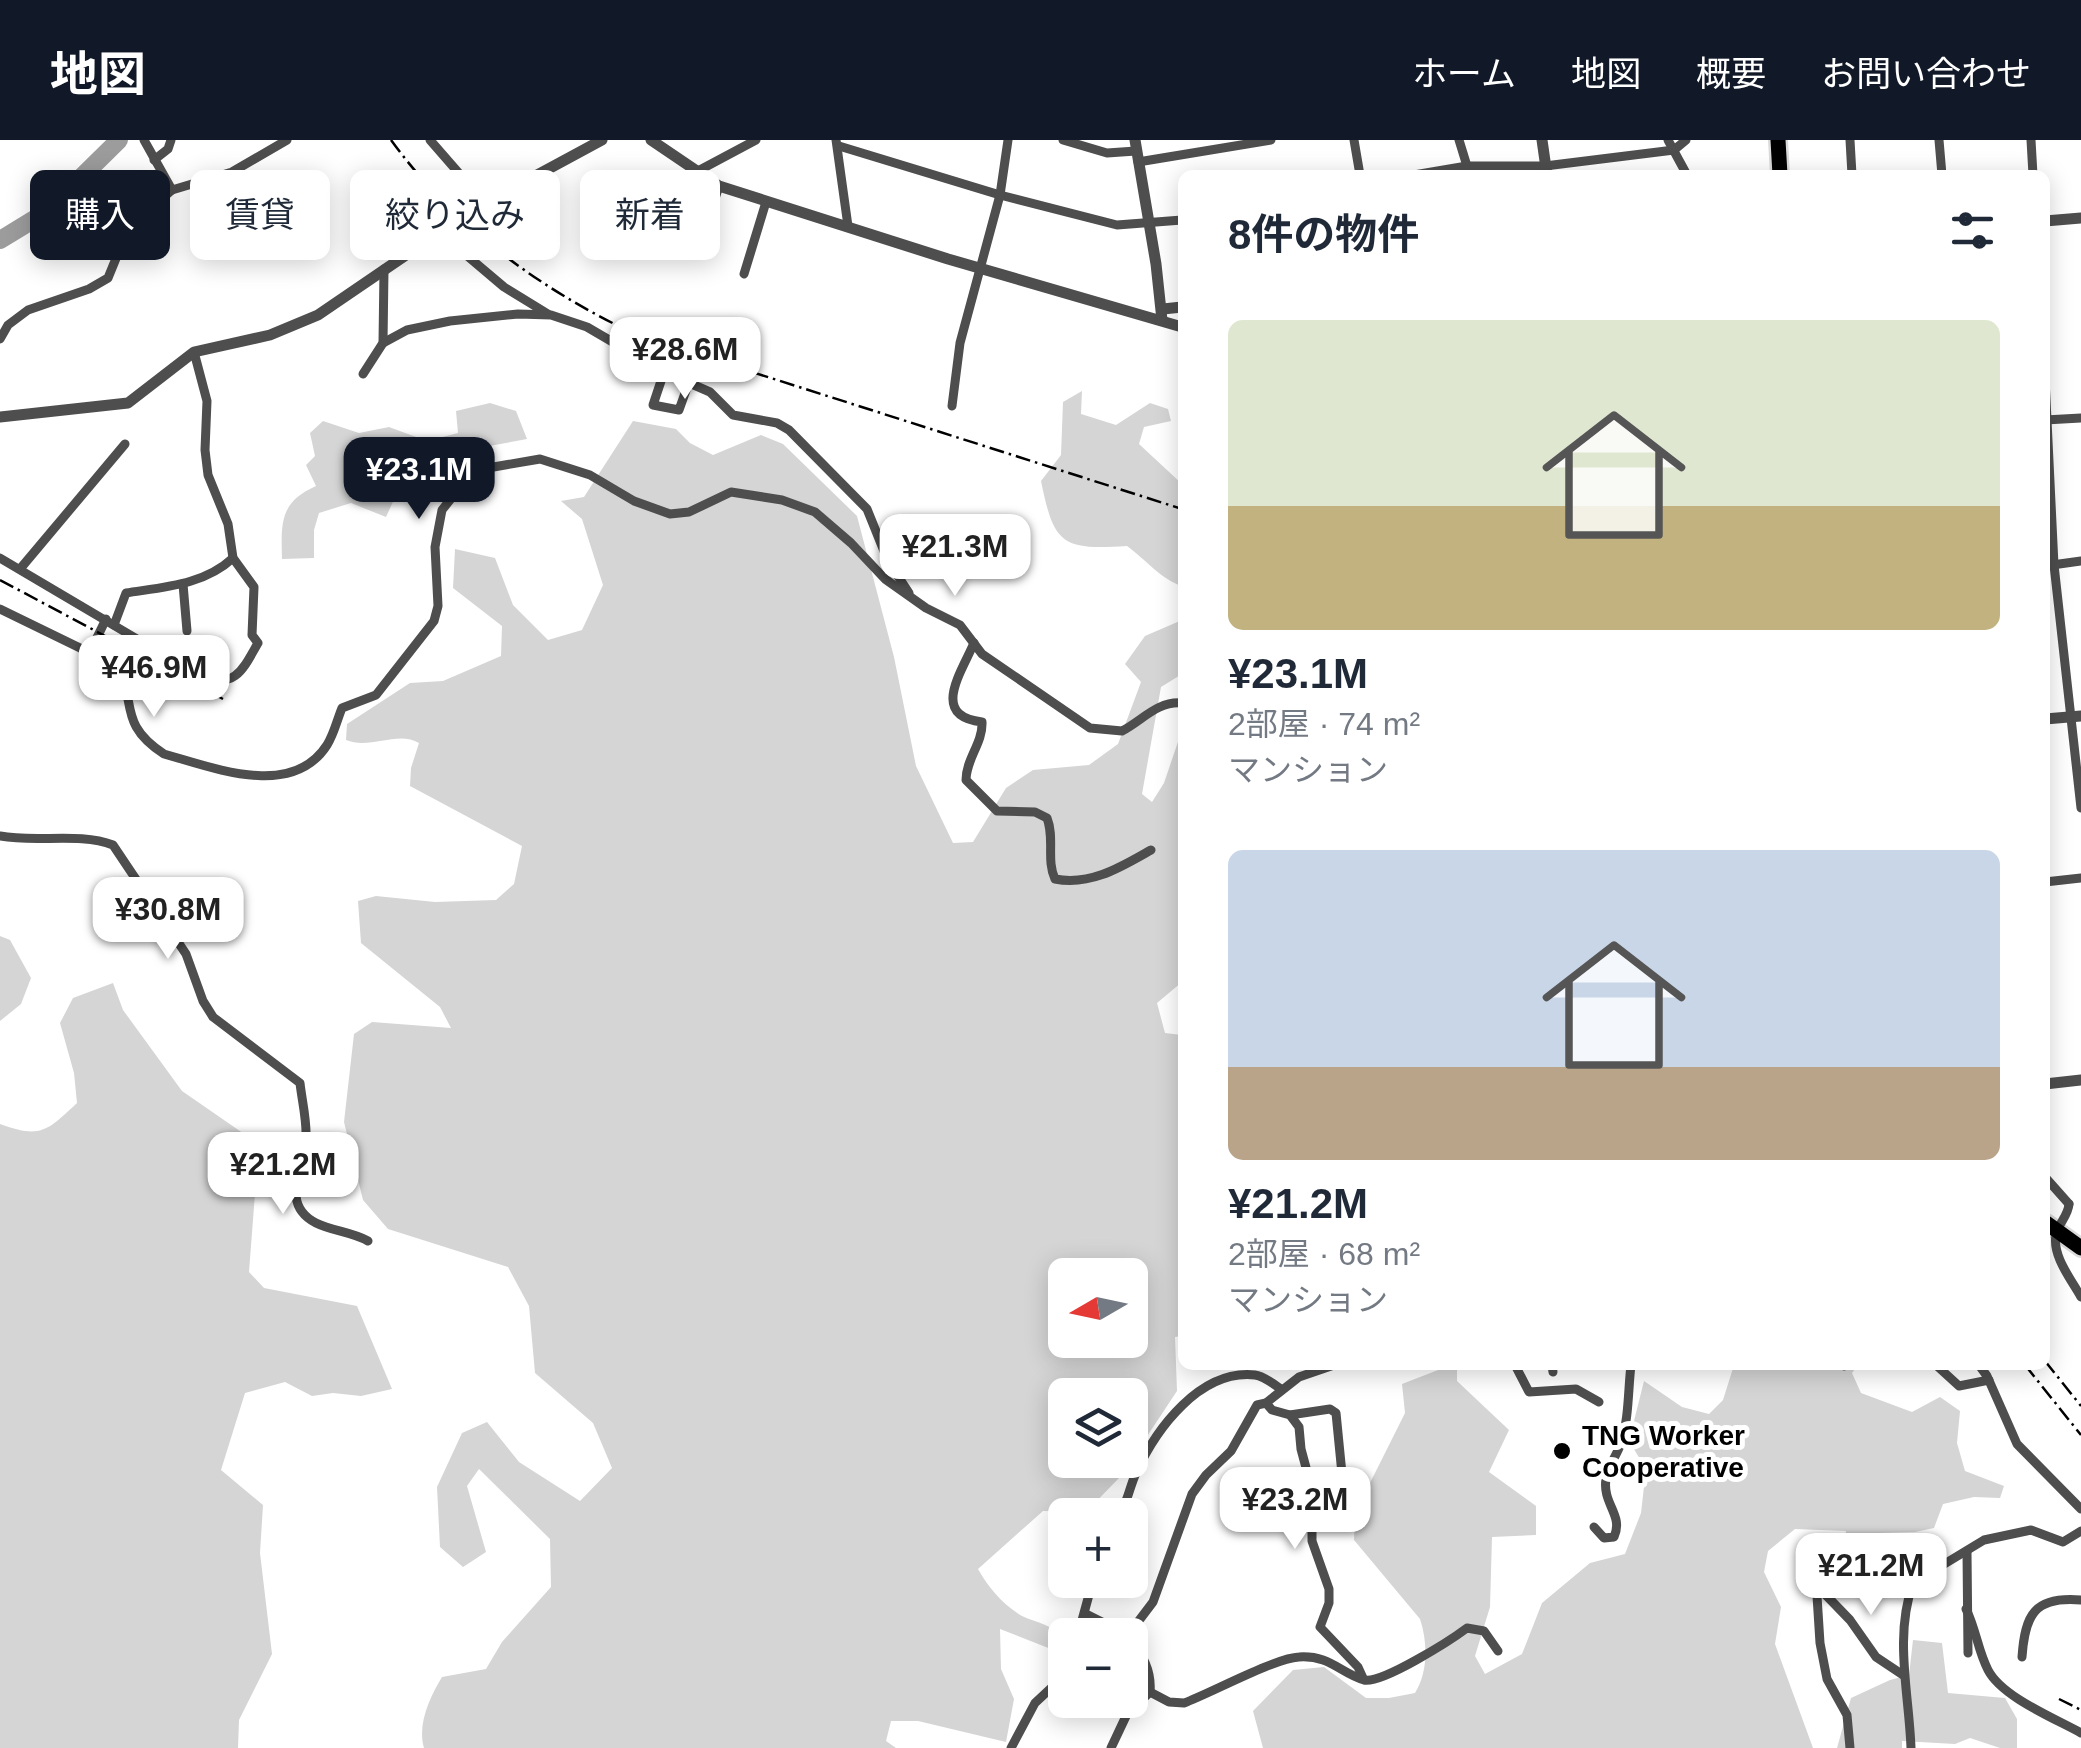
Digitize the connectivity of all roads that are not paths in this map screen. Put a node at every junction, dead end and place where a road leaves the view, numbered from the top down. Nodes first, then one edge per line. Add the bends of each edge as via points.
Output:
1 (144, 140) edge
2 (171, 140) edge
3 (288, 140) edge
4 (430, 140) edge
5 (602, 140) edge
6 (651, 140) edge
7 (756, 140) edge
8 (1008, 140) edge
9 (1065, 140) edge
10 (1271, 140) edge
11 (1354, 140) edge
12 (1459, 140) edge
13 (1542, 140) edge
14 (1686, 140) edge
15 (1778, 140) edge
16 (1850, 140) edge
17 (1939, 140) edge
18 (2031, 140) edge
19 (838, 143) edge
20 (1671, 145) edge
21 (1137, 151) edge
22 (154, 160) junction
23 (1467, 166) junction
24 (456, 170) edge
25 (545, 170) edge
26 (693, 170) edge
27 (700, 170) edge
28 (1359, 170) edge
29 (1443, 170) edge
30 (1546, 170) edge
31 (1685, 170) edge
32 (1780, 170) edge
33 (1852, 170) edge
34 (1942, 170) edge
35 (2034, 170) edge
36 (720, 186) edge
37 (172, 190) junction
38 (1000, 195) junction
39 (766, 202) junction
40 (2081, 218) edge
41 (1178, 220) edge
42 (2050, 220) edge
43 (1148, 224) junction
44 (848, 226) junction
45 (397, 260) edge
46 (477, 260) edge
47 (979, 267) junction
48 (384, 269) junction
49 (744, 274) dead end
50 (1178, 309) edge
51 (550, 315) junction
52 (1162, 315) junction
53 (1178, 325) edge
54 (0, 339) edge
55 (384, 343) junction
56 (194, 352) junction
57 (664, 372) junction
58 (363, 374) dead end
59 (688, 382) junction
60 (952, 406) dead end
61 (0, 417) edge
62 (2081, 418) edge
63 (2050, 420) edge
64 (125, 444) dead end
65 (0, 558) edge
66 (233, 558) junction
67 (2081, 561) edge
68 (2050, 565) edge
69 (20, 569) junction
70 (183, 584) junction
71 (913, 599) junction
72 (0, 609) edge
73 (110, 622) junction
74 (187, 631) dead end
75 (974, 643) junction
76 (90, 652) junction
77 (1178, 703) edge
78 (2076, 716) edge
79 (2050, 719) edge
80 (2081, 808) edge
81 (0, 836) edge
82 (1152, 850) dead end
83 (2081, 878) edge
84 (2050, 881) edge
85 (2081, 1080) edge
86 (2050, 1083) edge
87 (2050, 1183) edge
88 (2081, 1202) edge
89 (2069, 1204) junction
90 (2050, 1227) edge
91 (368, 1241) dead end
92 (2081, 1248) edge
93 (2081, 1298) edge
94 (1261, 1370) edge
95 (1318, 1370) edge
96 (1518, 1370) edge
97 (1630, 1370) edge
98 (1941, 1370) edge
99 (1982, 1370) edge
100 (1989, 1380) junction
101 (1282, 1390) junction
102 (1599, 1402) dead end
103 (1266, 1403) junction
104 (1290, 1415) junction
105 (1343, 1484) dead end
106 (1312, 1490) junction
107 (1127, 1498) edge
108 (1353, 1503) dead end
109 (2081, 1509) edge
110 (1594, 1527) dead end
111 (2081, 1531) edge
112 (1967, 1552) junction
113 (1090, 1598) edge
114 (2081, 1600) edge
115 (1966, 1609) junction
116 (1086, 1614) junction
117 (1084, 1618) edge
118 (1094, 1618) edge
119 (1142, 1618) edge
120 (1498, 1651) dead end
121 (1968, 1652) dead end
122 (2022, 1657) dead end
123 (1148, 1670) edge
124 (1903, 1674) junction
125 (1364, 1680) junction
126 (1048, 1690) edge
127 (1150, 1692) junction
128 (2081, 1733) edge
129 (1011, 1748) edge
130 (1112, 1748) edge
131 (1850, 1748) edge
132 (1911, 1748) edge

1 - 22 street
2 - 22 street
3 - 37 street via 232,172
4 - 24 street
5 - 25 street
6 - 26 street
7 - 27 street
8 - 38 street
9 - 21 street via 1107,153
10 - 21 street
11 - 28 street
12 - 23 street
13 - 30 street
14 - 20 street
15 - 32 main road
16 - 33 street
17 - 34 street
18 - 35 street
19 - 38 street
19 - 44 street
20 - 30 street
20 - 31 street
21 - 43 street
22 - 37 street
23 - 29 street
23 - 30 street
36 - 39 street
37 - 54 street via 128,229 108,278 28,310
38 - 43 street via 1117,224
38 - 47 street
39 - 44 street
39 - 49 street
40 - 42 street
41 - 43 street
43 - 52 street
44 - 47 street
45 - 48 street
46 - 51 street via 504,287
47 - 52 street
47 - 60 street
48 - 55 street
48 - 56 street via 318,316
50 - 52 street
51 - 55 street via 438,323
51 - 57 street via 587,327
52 - 53 street
55 - 58 street
56 - 61 street via 128,403
56 - 66 street via 207,401 208,475 228,524
57 - 59 street
57 - 59 street via 652,404 679,410
59 - 71 street via 733,415 789,430 867,509
62 - 63 street
64 - 69 street
65 - 69 street
66 - 70 street via 218,572
66 - 73 street via 254,587 252,636 258,644 240,676 227,682 203,678
67 - 68 street
68 - 78 street
69 - 73 street
70 - 73 street via 126,593
70 - 74 street
71 - 75 street via 960,625
71 - 76 street via 815,512 731,492 670,514 590,474 528,459 469,476 442,510 434,621 376,695 342,708 329,744 299,768 251,778 164,754 137,730 119,670
72 - 76 street
73 - 76 street
75 - 77 street via 1095,730 1122,732 1155,708
75 - 82 street via 953,696 956,714 982,722 966,780 998,812 1047,818 1055,879 1105,876
78 - 79 street
78 - 80 street
81 - 91 street via 113,845 186,954 212,1016 300,1083 306,1139 294,1192 304,1215
83 - 84 street
85 - 86 street
87 - 89 street
88 - 89 street
89 - 90 street via 2068,1214
90 - 92 main road
90 - 93 street
94 - 101 street
94 - 107 street via 1220,1380 1185,1401 1146,1454
95 - 101 street
96 - 102 street via 1529,1392 1576,1389
97 - 110 street via 1624,1432 1605,1480 1618,1528 1604,1538
98 - 100 street via 1959,1386
99 - 100 street
100 - 109 street via 2017,1444
101 - 103 street
103 - 104 street
103 - 119 street via 1257,1404 1232,1451 1192,1494
104 - 105 street via 1336,1413
104 - 106 street
106 - 108 street
106 - 125 street via 1312,1541 1329,1589 1320,1627
111 - 112 street via 2063,1542 2021,1531 1984,1540
112 - 115 street
112 - 124 street via 1914,1583
113 - 116 street
114 - 122 street via 2049,1601 2031,1614
115 - 121 street
115 - 128 street via 1994,1680
116 - 117 street
116 - 118 street
120 - 125 street via 1484,1631 1467,1628 1435,1651
123 - 127 street
124 - 131 street via 1876,1657 1822,1591 1817,1596 1827,1679 1847,1716
124 - 132 street
125 - 127 street via 1328,1660 1298,1657 1184,1703
126 - 129 street
127 - 130 street via 1127,1714

